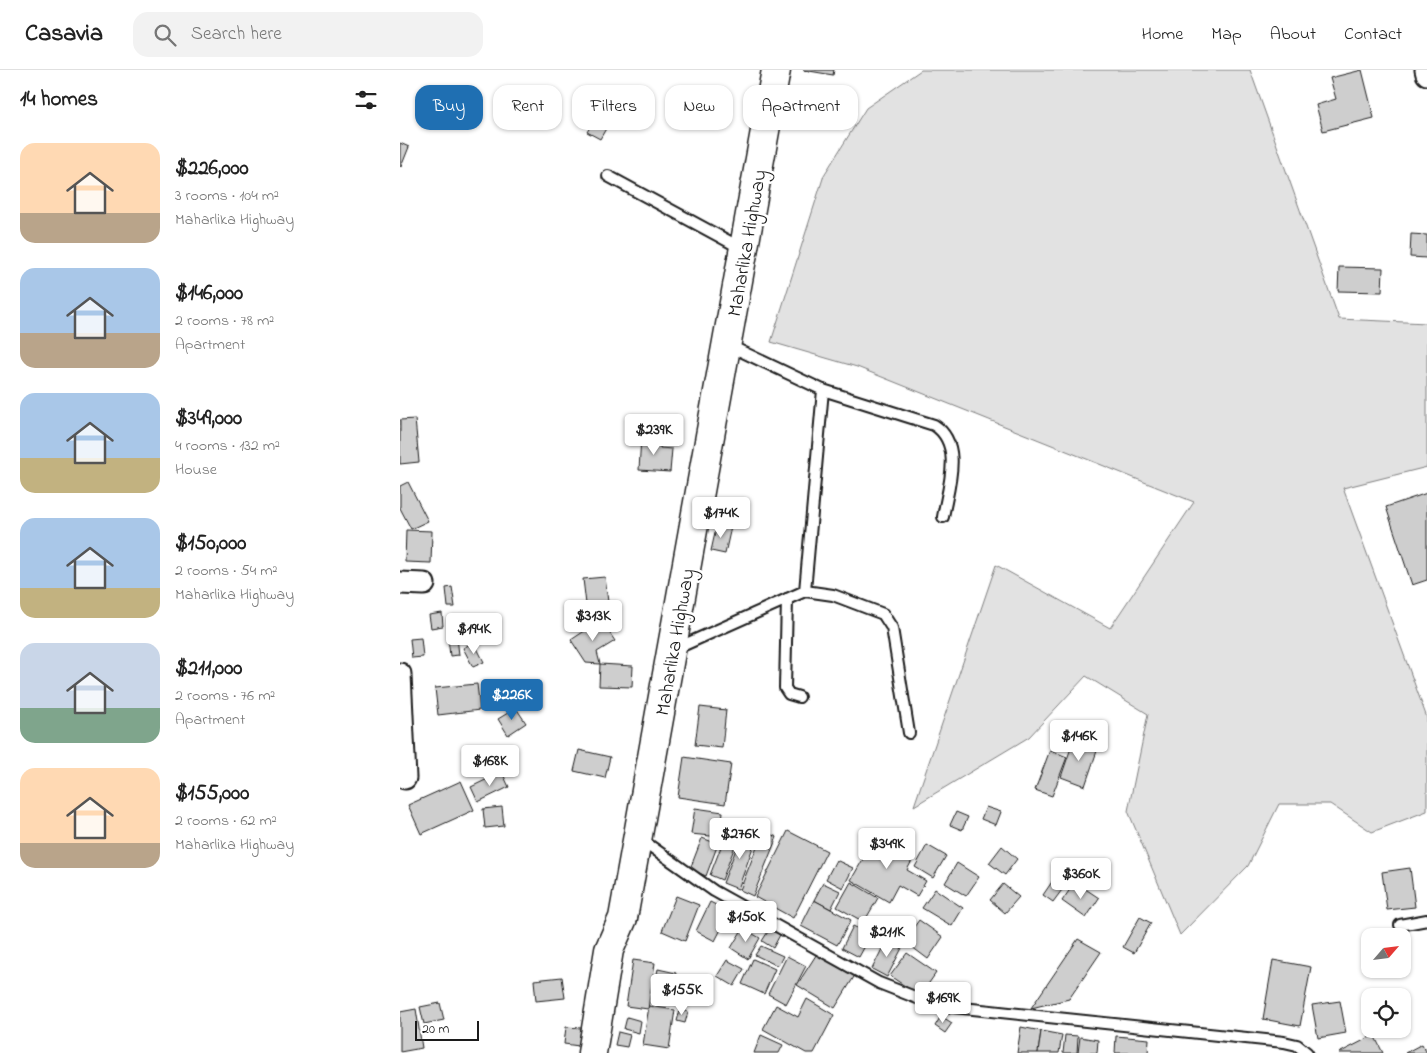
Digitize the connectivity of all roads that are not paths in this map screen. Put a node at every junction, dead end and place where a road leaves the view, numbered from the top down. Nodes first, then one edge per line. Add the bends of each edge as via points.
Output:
1 (776, 70) edge
2 (1426, 70) edge
3 (1427, 74) edge
4 (608, 176) dead end
5 (745, 250) junction
6 (728, 345) junction
7 (823, 390) junction
8 (943, 517) dead end
9 (400, 583) edge
10 (424, 584) dead end
11 (805, 591) junction
12 (786, 599) junction
13 (672, 651) junction
14 (400, 674) edge
15 (799, 697) dead end
16 (909, 733) dead end
17 (405, 778) dead end
18 (638, 838) junction
19 (623, 918) junction
20 (1427, 920) edge
21 (1400, 925) dead end
22 (592, 1053) edge
23 (608, 1053) edge
24 (1307, 1053) edge

1 - 5 highway, Maharlika Highway
2 - 3 street
4 - 5 lane
5 - 6 highway, Maharlika Highway
6 - 7 lane
6 - 13 highway, Maharlika Highway
7 - 8 lane via 944,431 950,442 952,466
7 - 11 lane
9 - 10 street
11 - 12 lane
11 - 16 lane via 833,594 883,614 892,628
12 - 13 lane
12 - 15 lane via 786,688 789,694
13 - 18 highway, Maharlika Highway
14 - 17 street
18 - 19 highway, Maharlika Highway
18 - 24 lane via 714,891 879,983 935,1005 1284,1042 1297,1045
19 - 22 highway, Maharlika Highway via 609,950
19 - 23 highway, Maharlika Highway via 625,952
20 - 21 lane

